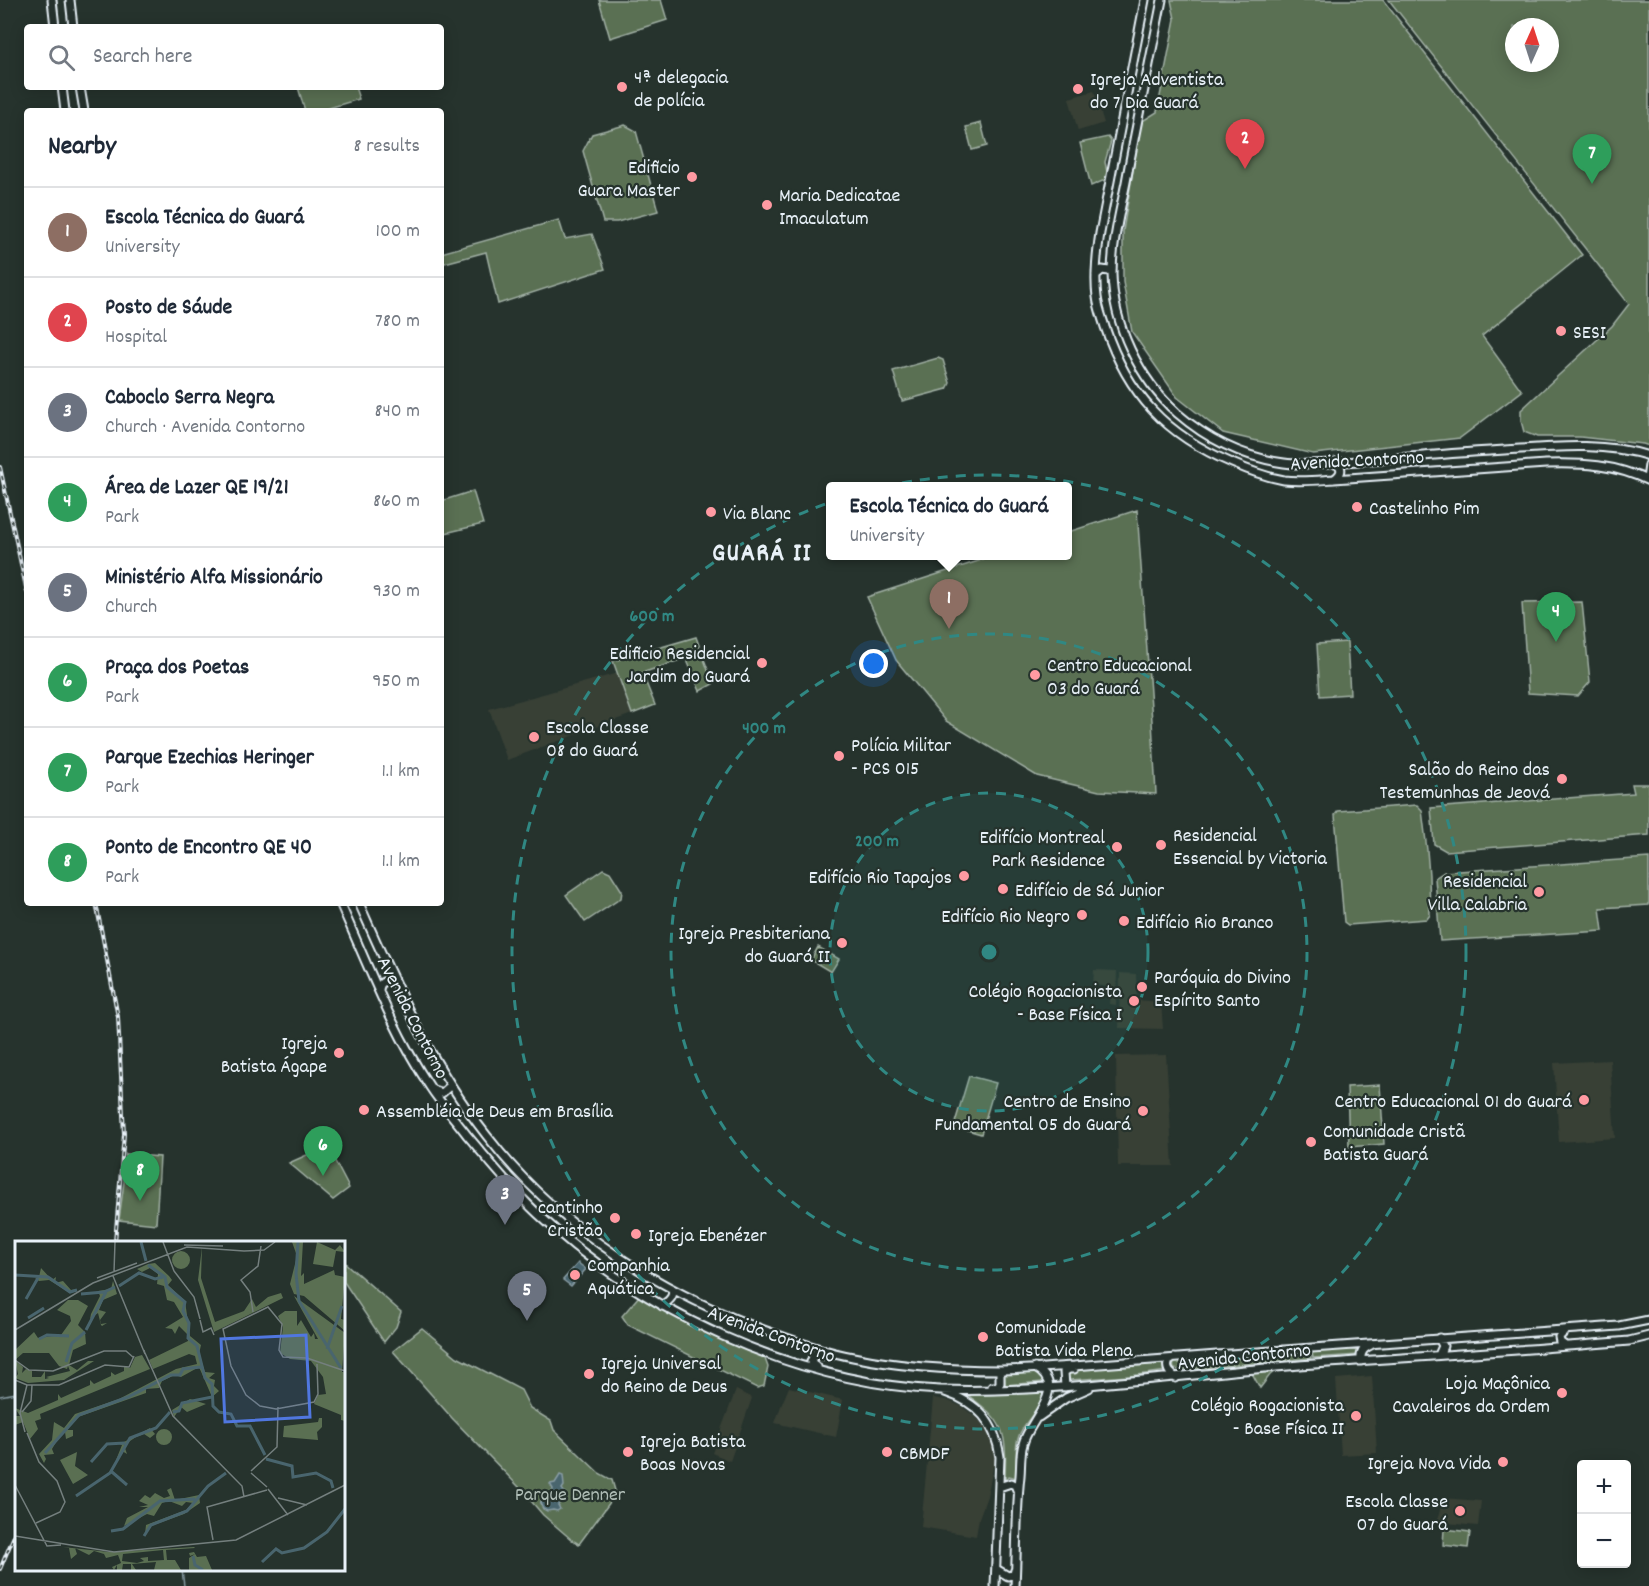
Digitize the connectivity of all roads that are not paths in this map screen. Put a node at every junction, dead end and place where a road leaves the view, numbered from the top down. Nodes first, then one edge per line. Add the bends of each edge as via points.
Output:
1 (52, 0) edge
2 (70, 0) edge
3 (1145, 0) edge
4 (1162, 0) edge
5 (55, 24) edge
6 (73, 24) edge
7 (1131, 73) junction
8 (1148, 76) junction
9 (62, 90) edge
10 (80, 90) edge
11 (65, 108) edge
12 (84, 108) edge
13 (1111, 177) junction
14 (1126, 180) junction
15 (1112, 273) junction
16 (1096, 274) junction
17 (1123, 331) junction
18 (1108, 335) junction
19 (1649, 456) edge
20 (1272, 460) junction
21 (1336, 462) junction
22 (1649, 465) edge
23 (1268, 476) junction
24 (1334, 479) junction
25 (1648, 480) edge
26 (341, 906) edge
27 (360, 906) edge
28 (395, 982) junction
29 (379, 990) junction
30 (451, 1085) junction
31 (431, 1088) junction
32 (589, 1235) junction
33 (574, 1245) junction
34 (672, 1289) junction
35 (662, 1306) junction
36 (1649, 1320) edge
37 (1566, 1330) junction
38 (1649, 1336) edge
39 (1439, 1338) junction
40 (1375, 1343) junction
41 (1565, 1346) junction
42 (1439, 1354) junction
43 (851, 1357) junction
44 (1174, 1358) junction
45 (1361, 1361) junction
46 (1088, 1365) junction
47 (1035, 1368) junction
48 (819, 1369) junction
49 (1000, 1370) junction
50 (1176, 1378) junction
51 (1101, 1384) junction
52 (1065, 1387) junction
53 (1048, 1388) junction
54 (936, 1390) junction
55 (966, 1391) junction
56 (1035, 1420) junction
57 (999, 1487) junction
58 (1018, 1492) junction
59 (996, 1569) junction
60 (1016, 1570) junction
61 (995, 1586) edge
62 (1015, 1586) edge

1 - 5 main road
2 - 6 main road
3 - 7 main road, Avenida Contorno
4 - 8 main road, Avenida Contorno
7 - 8 main road via 1142,71
7 - 13 main road, Avenida Contorno
8 - 14 main road, Avenida Contorno
9 - 11 main road
10 - 12 main road
13 - 14 main road via 1118,184
13 - 16 main road, Avenida Contorno
14 - 15 main road, Avenida Contorno
15 - 16 main road via 1102,270
15 - 17 main road, Avenida Contorno
16 - 18 main road, Avenida Contorno via 1098,302
17 - 18 main road via 1118,338
17 - 20 main road, Avenida Contorno via 1150,383 1188,423 1225,446
18 - 23 main road, Avenida Contorno via 1132,384 1164,424 1195,446
19 - 21 main road, Avenida Contorno via 1619,449 1573,446
20 - 21 main road, Avenida Contorno via 1300,464
20 - 23 main road via 1266,468
21 - 24 main road via 1341,471
22 - 25 main road
23 - 24 main road, Avenida Contorno via 1302,481
24 - 25 main road, Avenida Contorno via 1577,464 1617,469
26 - 29 main road, Avenida Contorno
27 - 28 main road, Avenida Contorno
28 - 29 main road via 384,981
28 - 30 main road, Avenida Contorno
29 - 31 main road, Avenida Contorno
30 - 31 main road via 442,1093
30 - 32 main road, Avenida Contorno via 513,1166
31 - 33 main road, Avenida Contorno via 510,1187
32 - 33 main road via 582,1235
32 - 34 main road, Avenida Contorno
33 - 35 main road, Avenida Contorno
34 - 35 main road via 672,1297
34 - 43 main road, Avenida Contorno via 751,1326
35 - 48 main road, Avenida Contorno via 736,1341
36 - 37 main road, Avenida Contorno
37 - 39 main road, Avenida Contorno
37 - 41 main road via 1559,1337
38 - 41 main road, Avenida Contorno
39 - 40 main road, Avenida Contorno
39 - 42 main road via 1443,1346
40 - 44 main road, Avenida Contorno
40 - 45 main road via 1362,1351
41 - 42 main road, Avenida Contorno
42 - 45 main road, Avenida Contorno
43 - 48 main road via 814,1354 811,1362
43 - 49 main road, Avenida Contorno via 905,1365
44 - 46 main road, Avenida Contorno
44 - 50 main road via 1167,1368
45 - 50 main road, Avenida Contorno
46 - 47 main road, Avenida Contorno
46 - 52 main road via 1064,1372
47 - 49 main road, Avenida Contorno
47 - 53 main road via 1046,1378
48 - 54 main road, Avenida Contorno via 878,1384
49 - 55 main road via 997,1387 975,1386
50 - 51 main road, Avenida Contorno
51 - 52 main road, Avenida Contorno
51 - 56 main road via 1066,1398
52 - 53 main road, Avenida Contorno
53 - 55 main road, Avenida Contorno
53 - 56 main road via 1046,1401
54 - 55 main road, Avenida Contorno
54 - 57 main road via 966,1401 990,1424 999,1447
56 - 58 main road via 1023,1443
57 - 58 main road via 1011,1483
57 - 59 main road
58 - 60 main road
59 - 60 main road via 1008,1576
59 - 61 main road
60 - 62 main road

